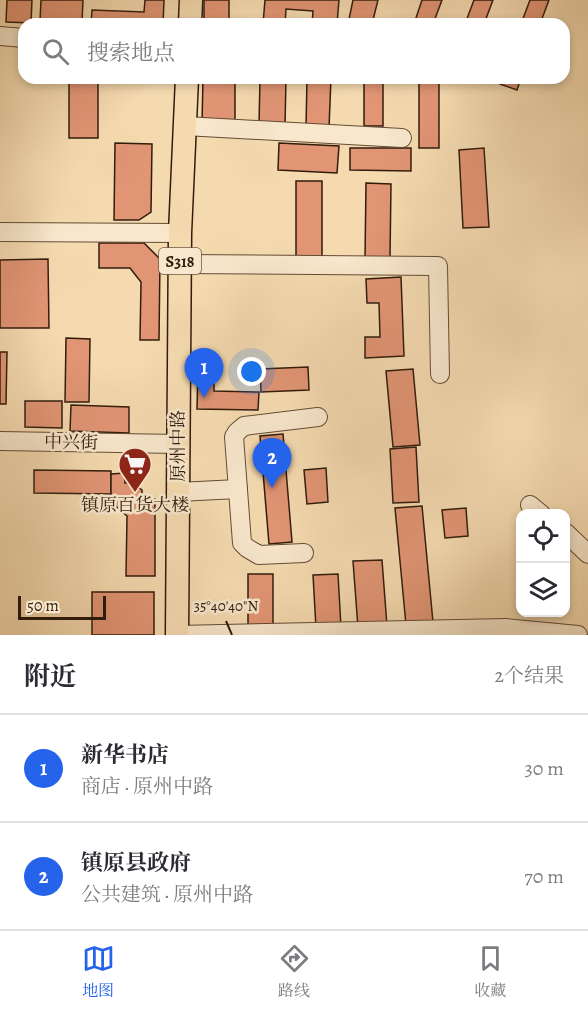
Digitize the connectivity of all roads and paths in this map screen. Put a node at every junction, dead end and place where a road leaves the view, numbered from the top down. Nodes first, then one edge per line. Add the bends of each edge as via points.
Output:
1 (191, 0) edge
2 (190, 18) edge
3 (0, 36) edge
4 (18, 38) edge
5 (187, 84) edge
6 (185, 126) junction
7 (402, 138) dead end
8 (0, 231) edge
9 (180, 233) junction
10 (180, 264) junction
11 (440, 374) dead end
12 (318, 417) dead end
13 (0, 441) edge
14 (178, 444) junction
15 (238, 489) junction
16 (178, 492) junction
17 (570, 537) edge
18 (304, 553) dead end
19 (588, 554) edge
20 (177, 635) edge
21 (578, 635) edge

1 - 2 main road
3 - 4 street
5 - 6 main road, 原州中路 / S318
6 - 7 street
6 - 9 main road, 原州中路 / S318
8 - 9 street
9 - 10 main road, 原州中路 / S318
10 - 11 street via 438,266
10 - 14 main road, 原州中路 / S318
12 - 15 street via 243,426 234,437
13 - 14 street, 中兴街
14 - 16 main road, 原州中路 / S318
15 - 16 street
15 - 18 street via 242,543 247,548 259,555
16 - 20 main road, 原州中路 / S318
17 - 19 street
20 - 21 street via 506,628

